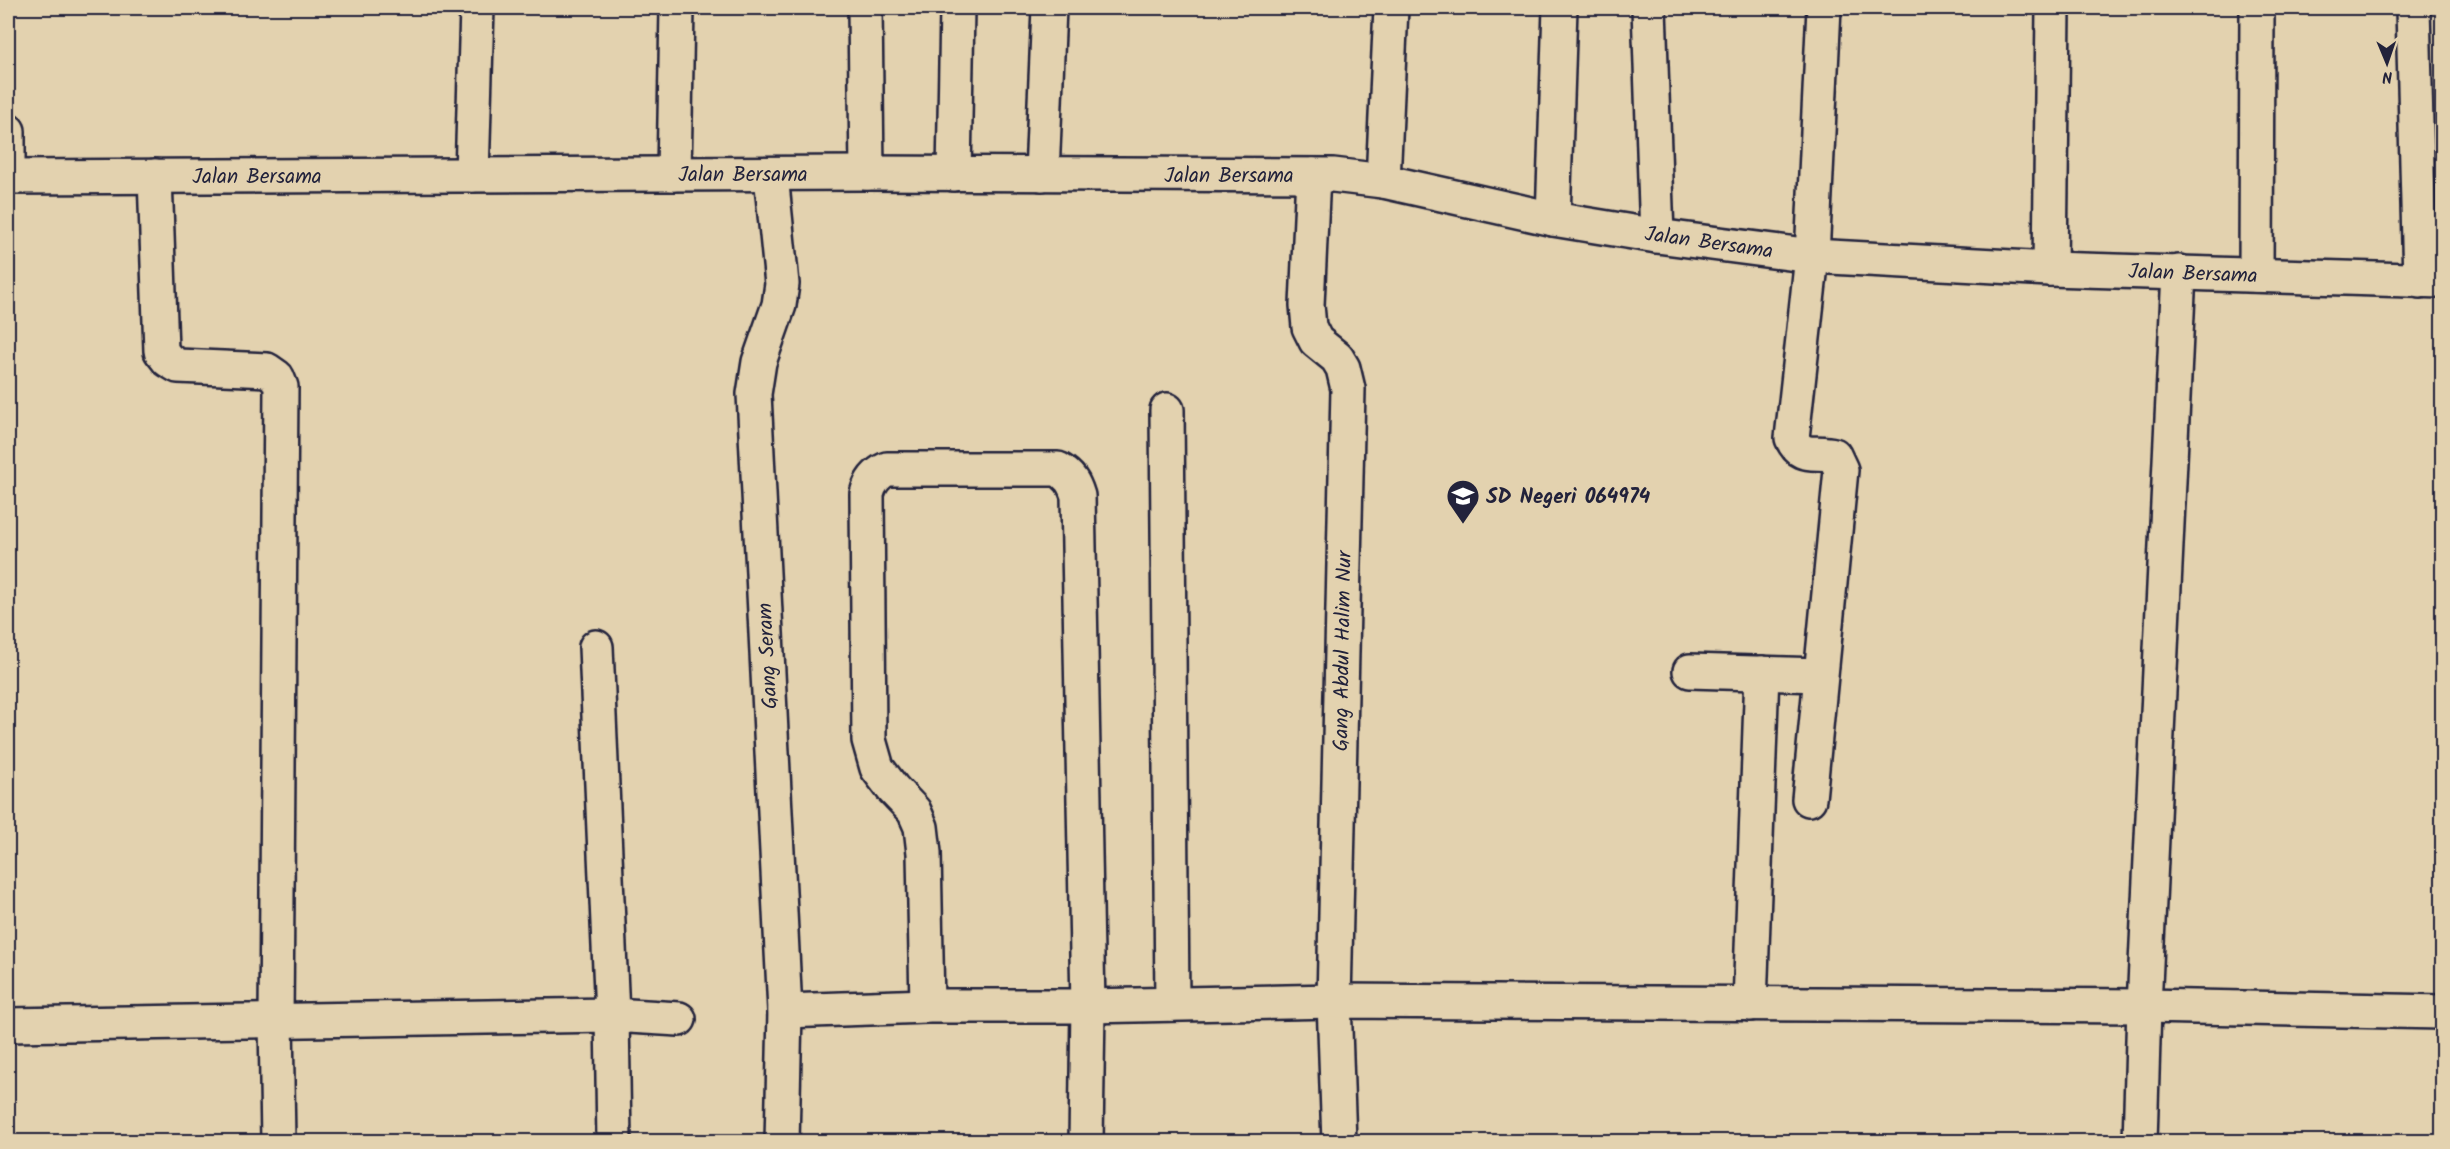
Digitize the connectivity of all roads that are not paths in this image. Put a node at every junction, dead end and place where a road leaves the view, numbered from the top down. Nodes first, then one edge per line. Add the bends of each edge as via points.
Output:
1 (477, 8) edge
2 (677, 8) edge
3 (865, 8) edge
4 (957, 8) edge
5 (1049, 8) edge
6 (1391, 8) edge
7 (1560, 8) edge
8 (1648, 8) edge
9 (1824, 8) edge
10 (2054, 8) edge
11 (2257, 8) edge
12 (2413, 8) edge
13 (8, 131) edge
14 (867, 173) junction
15 (674, 174) junction
16 (954, 174) junction
17 (1041, 174) junction
18 (472, 175) junction
19 (771, 175) junction
20 (1313, 175) junction
21 (155, 176) junction
22 (8, 177) edge
23 (1383, 181) junction
24 (1553, 219) junction
25 (1658, 236) junction
26 (1812, 256) junction
27 (2050, 269) junction
28 (2179, 272) junction
29 (2256, 275) junction
30 (2431, 281) edge
31 (1167, 410) dead end
32 (596, 647) dead end
33 (1690, 671) dead end
34 (1762, 673) junction
35 (1820, 675) junction
36 (1809, 799) dead end
37 (1334, 1001) junction
38 (1172, 1004) junction
39 (1750, 1004) junction
40 (927, 1006) junction
41 (1088, 1006) junction
42 (2144, 1006) junction
43 (785, 1011) junction
44 (2442, 1012) edge
45 (612, 1015) junction
46 (679, 1019) dead end
47 (276, 1020) junction
48 (8, 1025) edge
49 (278, 1142) edge
50 (614, 1142) edge
51 (782, 1142) edge
52 (1086, 1142) edge
53 (1339, 1142) edge
54 (2140, 1142) edge

1 - 18 street
2 - 15 street
3 - 14 street
4 - 16 street
5 - 17 street
6 - 23 street
7 - 24 street
8 - 25 street
9 - 26 street
10 - 27 street
11 - 29 street
12 - 30 street
13 - 22 street
14 - 16 street, Jalan Bersama
14 - 19 street, Jalan Bersama
15 - 18 street, Jalan Bersama
15 - 19 street, Jalan Bersama
16 - 17 street, Jalan Bersama
17 - 20 street, Jalan Bersama
18 - 21 street, Jalan Bersama
19 - 43 street, Gang Seram via 782,284 779,305 759,362 754,394
20 - 23 street, Jalan Bersama
20 - 37 street, Gang Abdul Halim Nur via 1309,327 1316,341 1337,358 1348,389
21 - 22 street, Jalan Bersama
21 - 47 street via 161,351 178,366 267,370 277,376 281,387
23 - 24 street, Jalan Bersama
24 - 25 street, Jalan Bersama
25 - 26 street, Jalan Bersama
26 - 27 street, Jalan Bersama
26 - 35 street via 1792,438 1802,452 1834,455 1841,470
27 - 28 street, Jalan Bersama
28 - 29 street, Jalan Bersama
28 - 42 street
29 - 30 street, Jalan Bersama
31 - 38 street
32 - 45 street
33 - 34 street
34 - 35 street
34 - 39 street
35 - 36 street
37 - 38 street
37 - 39 street
37 - 53 street, Gang Abdul Halim Nur
38 - 41 street
39 - 42 street
40 - 41 street
40 - 41 street via 921,827 914,811 877,768 869,740 867,494 871,482 887,469 1058,469 1073,482 1078,496
40 - 43 street
41 - 52 street
42 - 44 street
42 - 54 street
43 - 51 street, Gang Seram
45 - 46 street
45 - 47 street
45 - 50 street
47 - 48 street
47 - 49 street

